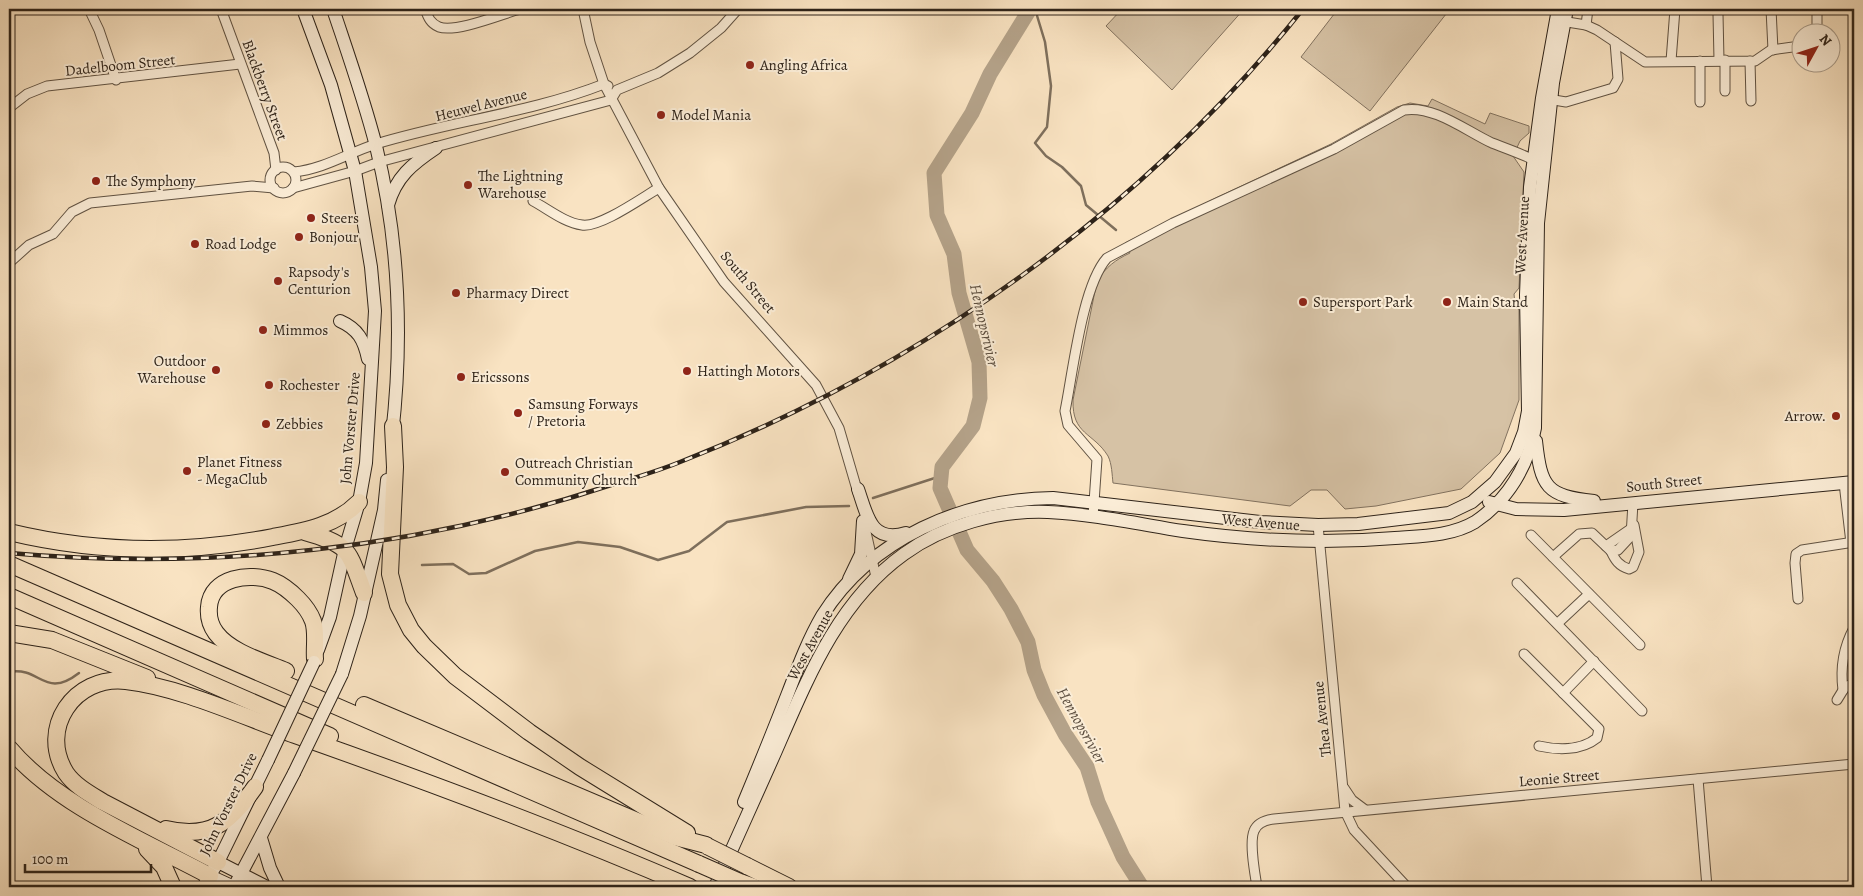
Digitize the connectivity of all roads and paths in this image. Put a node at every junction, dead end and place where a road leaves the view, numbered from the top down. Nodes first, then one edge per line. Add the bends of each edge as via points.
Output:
1 (89, 9) edge
2 (221, 9) edge
3 (303, 9) edge
4 (332, 9) edge
5 (424, 9) edge
6 (520, 9) edge
7 (583, 9) edge
8 (738, 9) edge
9 (1567, 9) edge
10 (1588, 9) edge
11 (1675, 9) edge
12 (1771, 9) edge
13 (1816, 9) edge
14 (1718, 14) dead end
15 (1559, 17) edge
16 (1817, 22) edge
17 (1586, 25) junction
18 (1615, 42) junction
19 (1790, 47) edge
20 (1773, 50) junction
21 (1700, 60) junction
22 (1722, 60) junction
23 (1671, 61) junction
24 (1750, 61) junction
25 (240, 64) junction
26 (116, 80) junction
27 (604, 84) junction
28 (617, 90) junction
29 (1725, 91) dead end
30 (1546, 99) junction
31 (610, 100) junction
32 (1751, 101) dead end
33 (1700, 102) dead end
34 (9, 108) edge
35 (375, 144) junction
36 (436, 148) junction
37 (351, 154) junction
38 (1532, 159) junction
39 (379, 162) junction
40 (277, 171) junction
41 (294, 172) junction
42 (355, 172) junction
43 (252, 186) junction
44 (274, 188) junction
45 (293, 188) junction
46 (659, 188) junction
47 (534, 201) dead end
48 (387, 208) junction
49 (9, 263) edge
50 (340, 321) dead end
51 (372, 371) junction
52 (393, 426) junction
53 (1535, 428) junction
54 (1849, 482) edge
55 (858, 489) junction
56 (1480, 496) junction
57 (359, 502) junction
58 (1095, 502) junction
59 (1633, 503) junction
60 (1618, 504) junction
61 (1494, 505) junction
62 (988, 511) junction
63 (1093, 517) junction
64 (863, 521) junction
65 (1632, 524) junction
66 (1318, 525) junction
67 (916, 530) junction
68 (9, 532) edge
69 (305, 532) junction
70 (1531, 535) dead end
71 (1319, 542) junction
72 (1853, 543) edge
73 (345, 549) junction
74 (1609, 549) junction
75 (1553, 557) junction
76 (872, 561) junction
77 (9, 564) edge
78 (876, 577) junction
79 (1518, 583) dead end
80 (845, 588) junction
81 (364, 593) junction
82 (1589, 594) junction
83 (9, 596) edge
84 (1798, 599) dead end
85 (1558, 623) junction
86 (1854, 628) edge
87 (9, 633) edge
88 (1640, 645) dead end
89 (1524, 654) dead end
90 (314, 661) junction
91 (1594, 661) junction
92 (1854, 683) edge
93 (1843, 690) junction
94 (1563, 693) junction
95 (195, 699) junction
96 (1838, 700) dead end
97 (1642, 711) dead end
98 (1538, 746) dead end
99 (9, 748) edge
100 (1854, 764) edge
101 (1698, 779) junction
102 (1342, 786) junction
103 (255, 787) junction
104 (460, 794) junction
105 (1364, 809) junction
106 (1345, 811) junction
107 (140, 822) junction
108 (117, 827) junction
109 (262, 838) junction
110 (706, 846) junction
111 (240, 873) junction
112 (210, 875) edge
113 (747, 884) edge
114 (1854, 886) edge
115 (173, 887) edge
116 (234, 887) edge
117 (267, 887) edge
118 (279, 887) edge
119 (690, 887) edge
120 (708, 887) edge
121 (715, 887) edge
122 (789, 887) edge
123 (1257, 887) edge
124 (1407, 887) edge
125 (1707, 887) edge
126 (1842, 887) edge

1 - 26 street
2 - 25 street, Blackberry Street
3 - 37 street, John Vorster Drive via 331,85
4 - 35 street
5 - 6 street via 430,21 450,28
7 - 27 street, South Street
8 - 28 street via 721,28 690,53 658,73
9 - 15 street, West Avenue
10 - 17 street
11 - 23 street
12 - 20 street
13 - 16 street
14 - 22 street
15 - 17 street
15 - 30 street, West Avenue
17 - 18 street
18 - 23 street via 1645,62
18 - 30 street via 1618,79 1613,88 1566,102
19 - 20 street
20 - 24 street via 1759,60
21 - 22 street
21 - 23 street
21 - 33 street
22 - 24 street
22 - 29 street
24 - 32 street
25 - 26 street, Dadelboom Street
25 - 40 street, Blackberry Street via 274,153
26 - 34 street, Dadelboom Street via 39,88
27 - 28 street
27 - 31 street, South Street
27 - 35 street, Heuwel Avenue via 572,96
28 - 31 street
30 - 38 street, West Avenue
30 - 53 street, West Avenue via 1538,223
31 - 36 street, Heuwel Avenue
31 - 46 street, South Street
35 - 37 street, Heuwel Avenue
35 - 39 street
36 - 39 street, Heuwel Avenue
36 - 48 street via 406,170 392,191
37 - 41 street, Heuwel Avenue via 313,169
37 - 42 street, John Vorster Drive
38 - 56 street, West Avenue via 1527,255 1528,411 1521,441 1511,462
38 - 58 street via 1435,114 1416,109 1404,110 1334,148 1173,223 1107,258 1090,288 1065,411 1068,425 1097,459
39 - 42 street, Heuwel Avenue
39 - 48 street
40 - 41 street
40 - 43 street
40 - 44 street
41 - 45 street
42 - 45 street, Heuwel Avenue
42 - 51 street, John Vorster Drive via 375,311
43 - 44 street
43 - 49 street via 86,204 66,217 53,234 29,244
44 - 45 street via 281,193
46 - 47 street via 600,221 586,225 565,219
46 - 55 street, South Street via 724,282 816,384 839,428
48 - 52 street via 396,272 399,343
50 - 51 street via 361,336
51 - 57 street, John Vorster Drive via 366,463
52 - 81 street via 384,510
52 - 110 highway via 395,467 390,574 398,605 411,630 455,676 529,732
53 - 60 street via 1538,465 1551,489 1566,498
53 - 61 street, West Avenue via 1522,470
54 - 59 street, South Street
54 - 72 street
55 - 64 street, South Street
55 - 67 street via 871,524 880,533 892,536
56 - 61 street, South Street
56 - 66 street, West Avenue via 1457,510 1438,515
57 - 69 highway via 343,517
57 - 73 street, John Vorster Drive
58 - 62 street, West Avenue via 1024,498
58 - 63 street
58 - 66 street, West Avenue via 1260,522
59 - 60 street, South Street
59 - 65 street
60 - 61 street, South Street via 1534,511
61 - 71 street, West Avenue via 1475,521 1440,534
62 - 63 street, West Avenue
62 - 67 street, West Avenue via 928,524
62 - 78 street, West Avenue via 904,553
63 - 71 street, West Avenue via 1238,538
64 - 76 street, South Street
64 - 80 street via 861,554
65 - 74 street
65 - 74 street via 1639,552 1636,564 1629,569 1623,567
66 - 71 street, Thea Avenue
67 - 76 street, West Avenue
68 - 69 highway via 85,546 151,550 233,545
69 - 73 highway via 330,538
70 - 75 street
71 - 102 street, Thea Avenue
72 - 84 street via 1802,550 1796,554
73 - 81 highway
73 - 90 street, John Vorster Drive via 330,617
74 - 75 street via 1592,534 1577,534
75 - 82 street
76 - 78 street, South Street
76 - 80 street, West Avenue
77 - 113 highway, bridge
78 - 121 street, West Avenue via 854,601 824,646
79 - 85 street
80 - 120 street, West Avenue via 822,617 809,641
81 - 109 street, bridge via 342,674
82 - 85 street
82 - 88 street
83 - 104 highway
85 - 91 street
86 - 93 street via 1844,650
87 - 95 highway via 52,640
89 - 94 street
90 - 103 street, John Vorster Drive, bridge
90 - 110 highway via 312,618 282,586 270,580 244,577 224,583 211,597 209,616 216,633 249,655 604,808 688,842
91 - 94 street
91 - 97 street
92 - 93 street
93 - 96 street
94 - 98 street via 1599,729 1599,734 1594,740 1574,748
95 - 104 highway
95 - 107 highway via 128,681 110,680 92,684 64,712 57,745 66,773 87,792
99 - 108 highway via 51,787
100 - 101 street, Leonie Street
101 - 105 street, Leonie Street
101 - 125 street
102 - 105 street
102 - 106 street, Thea Avenue
103 - 107 highway via 228,820 204,831 177,832
103 - 112 street, John Vorster Drive
104 - 119 highway
105 - 106 street, Leonie Street
106 - 123 street, Leonie Street via 1267,820 1256,827 1253,834
106 - 124 street, Thea Avenue via 1354,830
107 - 112 highway
108 - 112 highway
108 - 115 highway via 162,863
109 - 111 street
109 - 118 street
110 - 122 highway, bridge
111 - 112 street
111 - 116 street
111 - 117 street
112 - 116 street
114 - 126 street

